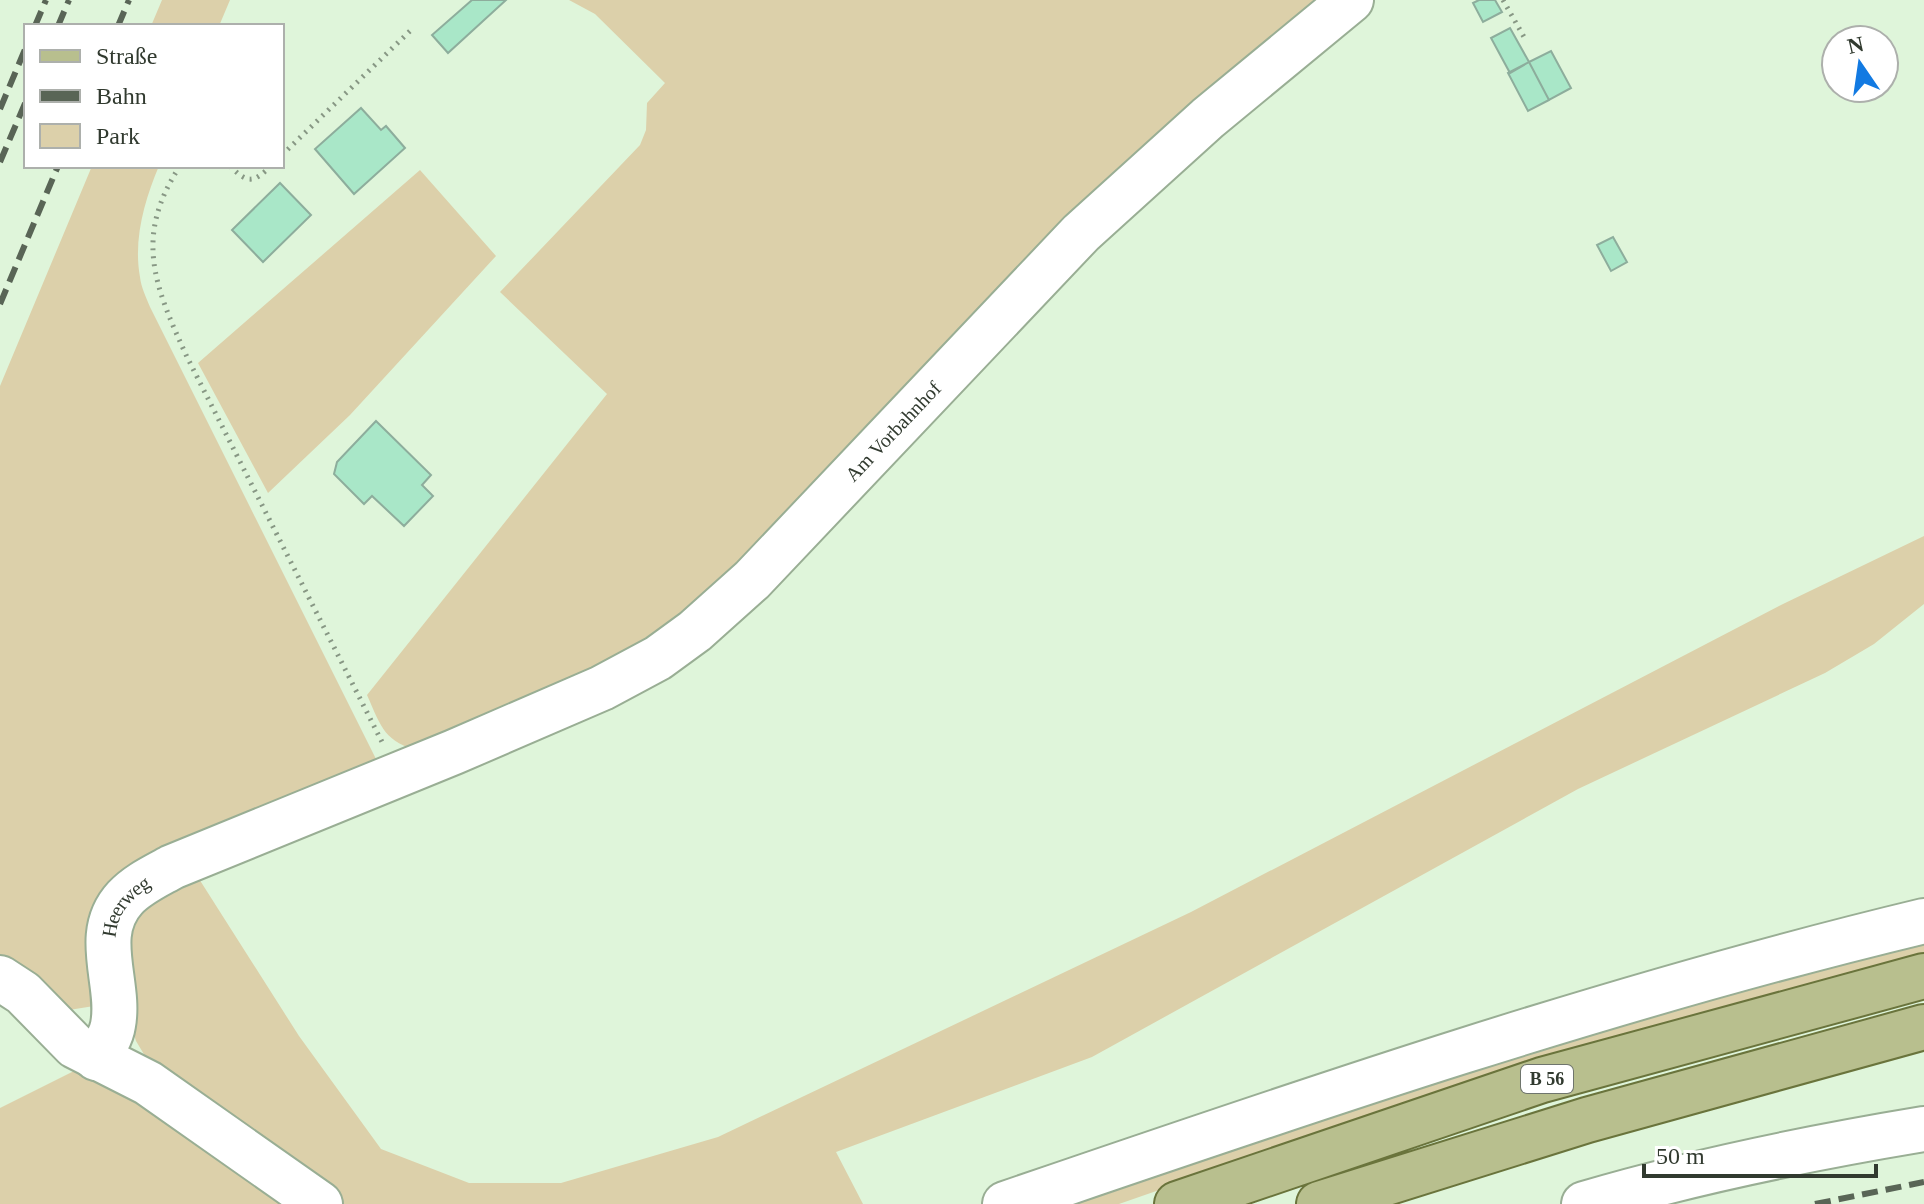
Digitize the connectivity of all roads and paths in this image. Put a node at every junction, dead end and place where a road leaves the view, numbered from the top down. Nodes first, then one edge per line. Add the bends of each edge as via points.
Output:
1 (1351, 0) edge
2 (1503, 0) edge
3 (411, 30) dead end
4 (1524, 37) dead end
5 (284, 153) edge
6 (179, 168) edge
7 (232, 168) edge
8 (269, 168) edge
9 (394, 776) junction
10 (1924, 921) edge
11 (1924, 976) edge
12 (0, 978) edge
13 (1924, 1027) edge
14 (96, 1058) junction
15 (1924, 1129) edge
16 (320, 1204) edge
17 (1005, 1204) edge
18 (1177, 1204) edge
19 (1319, 1204) edge
20 (1584, 1204) edge

1 - 9 street, Am Vorbahnhof via 1208,118 1081,233 752,580 695,631 602,688
2 - 4 path
3 - 5 path
6 - 9 path via 152,236 161,301 387,751
7 - 8 path via 250,180
9 - 14 street, Heerweg via 172,867 123,899 107,948 114,1023
10 - 17 street via 1578,1015
11 - 18 main road, B 56 via 1542,1080
12 - 14 street via 23,993 75,1046
13 - 19 main road, B 56 via 1587,1120
14 - 16 street via 148,1083
15 - 20 street via 1699,1173

